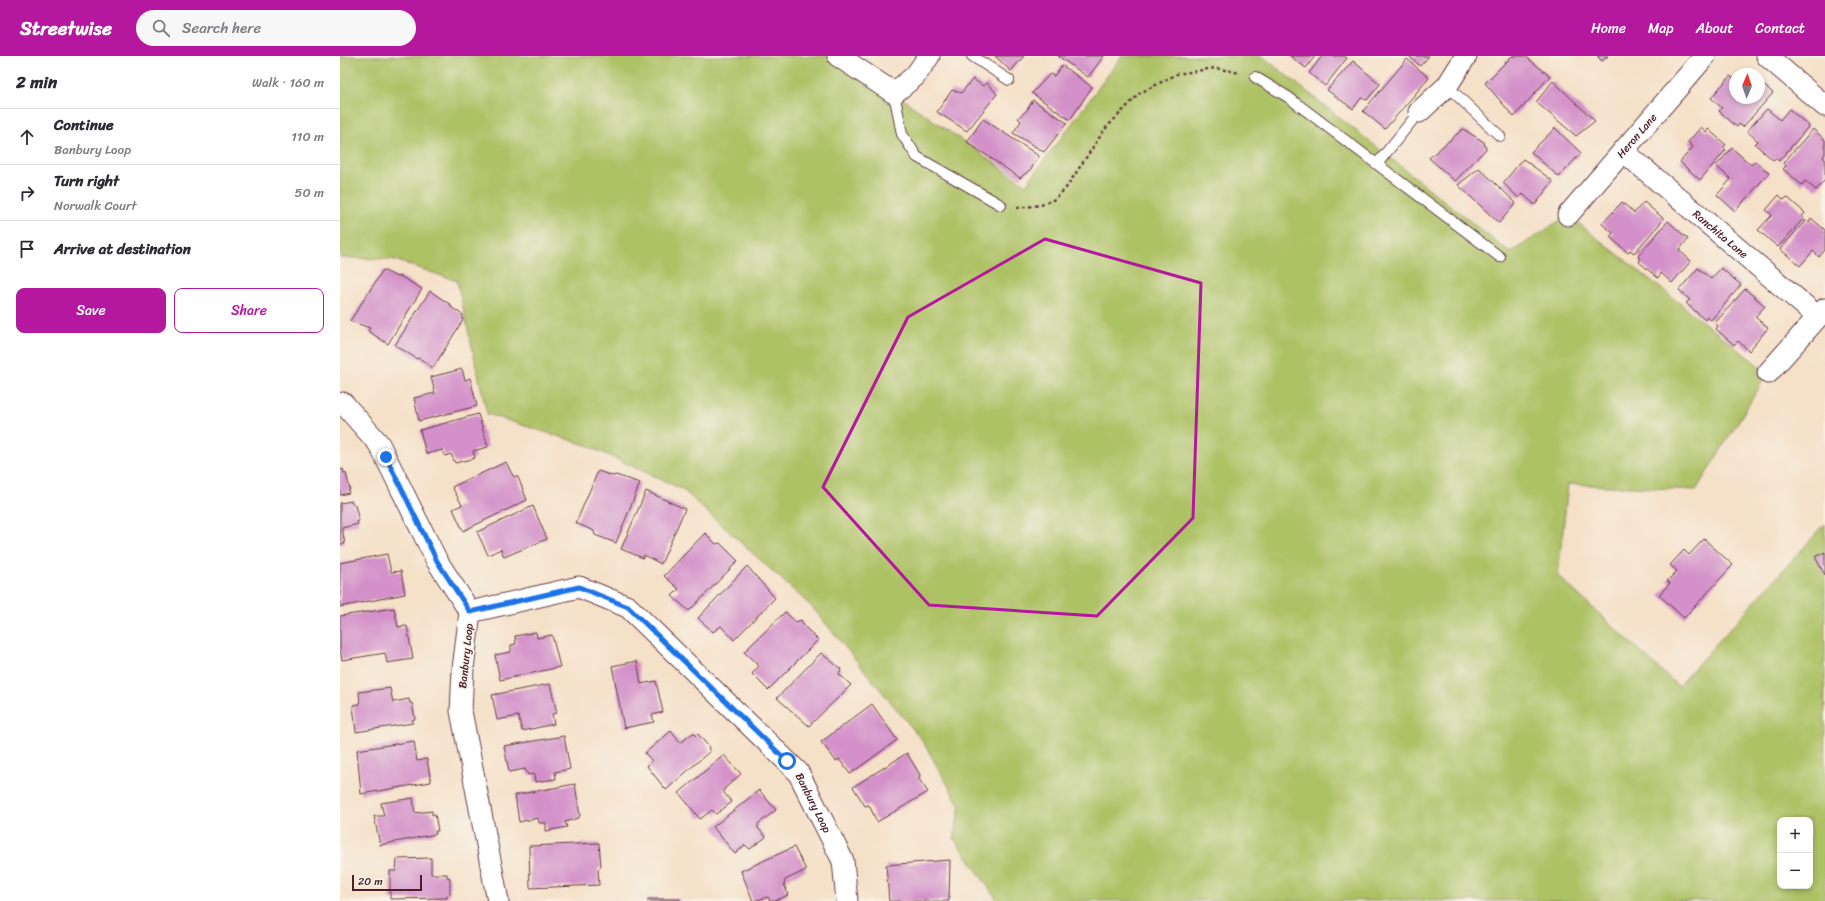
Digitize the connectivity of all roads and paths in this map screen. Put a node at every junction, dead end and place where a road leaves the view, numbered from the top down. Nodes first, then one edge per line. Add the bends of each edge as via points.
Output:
1 (838, 56) edge
2 (929, 56) edge
3 (972, 56) edge
4 (1466, 56) edge
5 (1705, 56) edge
6 (1767, 56) edge
7 (1255, 77) joint
8 (1009, 80) dead end
9 (1447, 86) junction
10 (894, 93) junction
11 (1825, 106) edge
12 (1419, 112) joint
13 (1500, 136) dead end
14 (1623, 151) junction
15 (1377, 164) junction
16 (1001, 205) joint
17 (1568, 215) dead end
18 (1500, 257) dead end
19 (1822, 313) edge
20 (1768, 373) dead end
21 (343, 403) dead end
22 (470, 612) junction
23 (498, 901) edge
24 (847, 901) edge

1 - 10 street
2 - 10 street via 915,76
3 - 8 lane
4 - 9 street
5 - 14 street, Heron Lane
6 - 11 street
7 - 15 lane via 1288,97
7 - 16 path via 1215,68 1177,74 1140,93 1105,129 1066,188 1055,199 1041,205 1020,208
9 - 12 street
9 - 13 lane
10 - 16 lane via 902,134 918,157
12 - 15 lane
14 - 17 street, Heron Lane
14 - 19 street, Ranchita Lane
15 - 18 lane
19 - 20 street
21 - 22 street via 379,444 437,561
22 - 23 street, Banbury Loop via 461,711
22 - 24 street, Banbury Loop via 579,587 628,607 798,772 843,861

